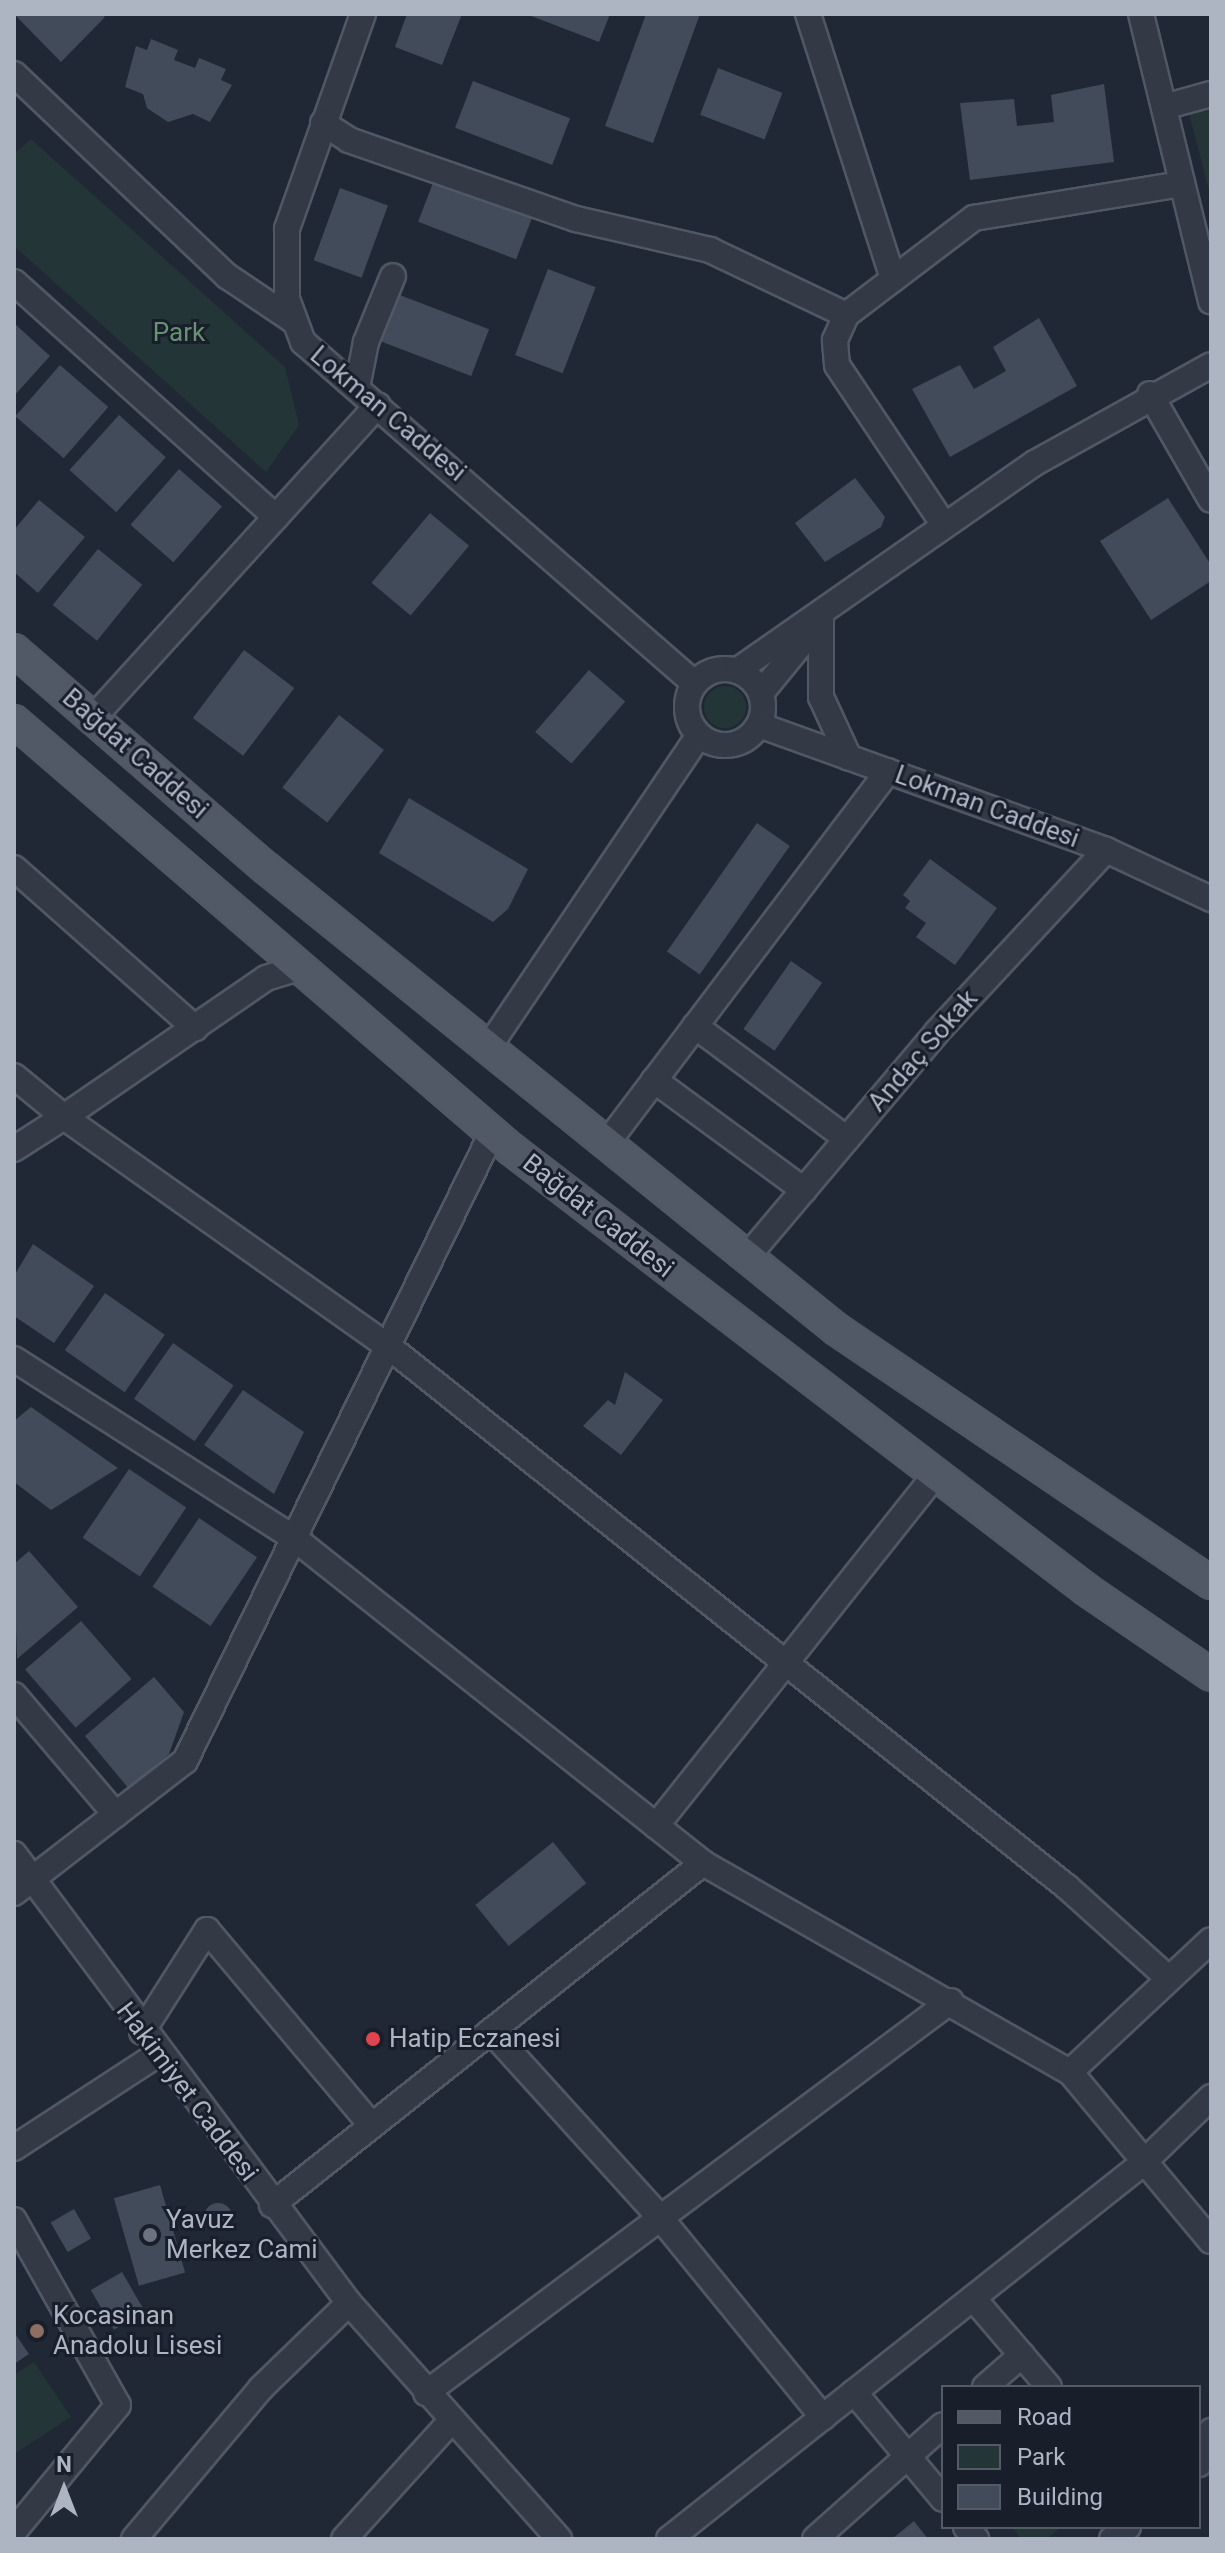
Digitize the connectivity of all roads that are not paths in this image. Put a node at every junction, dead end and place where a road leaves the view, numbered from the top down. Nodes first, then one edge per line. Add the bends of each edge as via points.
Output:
1 (363, 14) edge
2 (808, 14) edge
3 (1141, 14) edge
4 (18, 85) edge
5 (1211, 94) edge
6 (1164, 107) junction
7 (323, 123) junction
8 (1182, 184) junction
9 (393, 276) dead end
10 (893, 279) junction
11 (14, 282) edge
12 (1211, 302) edge
13 (846, 315) junction
14 (294, 321) junction
15 (1210, 367) edge
16 (357, 388) junction
17 (1150, 394) junction
18 (378, 405) junction
19 (1211, 500) edge
20 (276, 517) junction
21 (944, 525) junction
22 (821, 619) junction
23 (14, 650) edge
24 (738, 670) junction
25 (694, 683) junction
26 (761, 693) junction
27 (93, 718) junction
28 (14, 721) edge
29 (759, 725) junction
30 (699, 735) junction
31 (849, 758) junction
32 (888, 771) junction
33 (1106, 850) junction
34 (14, 868) edge
35 (1211, 899) edge
36 (299, 968) junction
37 (695, 1026) junction
38 (195, 1028) junction
39 (488, 1048) junction
40 (14, 1076) edge
41 (654, 1080) junction
42 (64, 1117) junction
43 (492, 1133) junction
44 (847, 1139) junction
45 (607, 1143) junction
46 (14, 1149) edge
47 (804, 1190) junction
48 (747, 1257) junction
49 (388, 1346) junction
50 (17, 1366) edge
51 (935, 1475) junction
52 (294, 1538) junction
53 (1211, 1583) edge
54 (787, 1661) junction
55 (1211, 1675) edge
56 (14, 1695) edge
57 (116, 1815) junction
58 (656, 1826) junction
59 (14, 1854) edge
60 (703, 1863) junction
61 (23, 1886) edge
62 (1211, 1940) edge
63 (1169, 1979) junction
64 (951, 2001) junction
65 (491, 2031) junction
66 (142, 2032) junction
67 (158, 2054) junction
68 (1070, 2072) junction
69 (1211, 2097) edge
70 (372, 2126) junction
71 (14, 2148) edge
72 (1143, 2163) junction
73 (272, 2205) junction
74 (658, 2215) junction
75 (14, 2220) edge
76 (1211, 2241) edge
77 (973, 2298) junction
78 (349, 2303) junction
79 (1022, 2355) junction
80 (987, 2385) edge
81 (1047, 2385) edge
82 (854, 2392) junction
83 (426, 2393) junction
84 (823, 2417) junction
85 (451, 2421) junction
86 (941, 2427) edge
87 (1211, 2431) edge
88 (908, 2456) junction
89 (1201, 2458) edge
90 (941, 2497) edge
91 (14, 2531) edge
92 (134, 2539) edge
93 (344, 2539) edge
94 (559, 2539) edge
95 (669, 2539) edge
96 (815, 2539) edge

1 - 7 street, Lokman Caddesi
2 - 10 street
3 - 6 street
4 - 14 street via 227,276
5 - 6 street
6 - 8 street
7 - 13 street via 349,140 576,219 710,250
7 - 14 street, Lokman Caddesi via 287,229 284,276
8 - 10 street via 974,218
8 - 12 street
9 - 16 street via 366,342
10 - 13 street
11 - 20 street
13 - 21 street via 835,340 837,365
14 - 16 street, Lokman Caddesi via 303,342
15 - 17 street
16 - 18 street, Lokman Caddesi
17 - 19 street
17 - 21 street
18 - 20 street
18 - 25 street, Lokman Caddesi
20 - 27 street
21 - 22 street
22 - 24 street
22 - 26 street
22 - 31 street via 821,697
23 - 27 main road, Bağdat Caddesi
24 - 25 street via 717,669
24 - 26 street
25 - 30 street via 686,709
26 - 29 street
27 - 39 main road, Bağdat Caddesi
28 - 36 main road, Bağdat Caddesi
29 - 30 street via 733,744
29 - 31 street, Lokman Caddesi
30 - 39 street
31 - 32 street, Lokman Caddesi
32 - 33 street, Lokman Caddesi
32 - 37 street
33 - 35 street, Lokman Caddesi
33 - 44 street, Andaç Sokak
34 - 38 street
36 - 38 street via 266,978
36 - 43 main road, Bağdat Caddesi
37 - 41 street
37 - 44 street
38 - 42 street
39 - 45 main road, Bağdat Caddesi
40 - 42 street
41 - 45 street
41 - 47 street
42 - 46 street
42 - 49 street
43 - 49 street
43 - 51 main road, Bağdat Caddesi
44 - 47 street, Andaç Sokak
45 - 48 main road, Bağdat Caddesi
47 - 48 street, Andaç Sokak
48 - 53 main road, Bağdat Caddesi via 962,1418
49 - 52 street
49 - 54 street
50 - 52 street
51 - 54 street
51 - 55 main road, Bağdat Caddesi
52 - 57 street via 185,1761
52 - 58 street
54 - 58 street
54 - 63 street via 1067,1887
56 - 57 street
57 - 61 street
58 - 60 street
59 - 61 street, Hakimiyet Caddesi
60 - 64 street
60 - 65 street
61 - 66 street, Hakimiyet Caddesi
62 - 63 street
63 - 68 street
64 - 68 street
64 - 74 street
65 - 70 street
65 - 74 street
66 - 67 street, Hakimiyet Caddesi
66 - 70 street via 207,1930
67 - 71 street
67 - 73 street, Hakimiyet Caddesi
68 - 72 street
69 - 72 street
70 - 73 street
72 - 76 street
72 - 77 street
73 - 78 street, Hakimiyet Caddesi
74 - 83 street
74 - 84 street
75 - 91 street via 118,2405
77 - 79 street
77 - 82 street
78 - 83 street, Hakimiyet Caddesi
78 - 92 street via 261,2388
79 - 80 street
79 - 81 street
82 - 84 street
82 - 88 street
83 - 85 street, Hakimiyet Caddesi
84 - 95 street
85 - 93 street
85 - 94 street, Hakimiyet Caddesi
86 - 88 street
87 - 89 street
88 - 90 street
88 - 96 street

